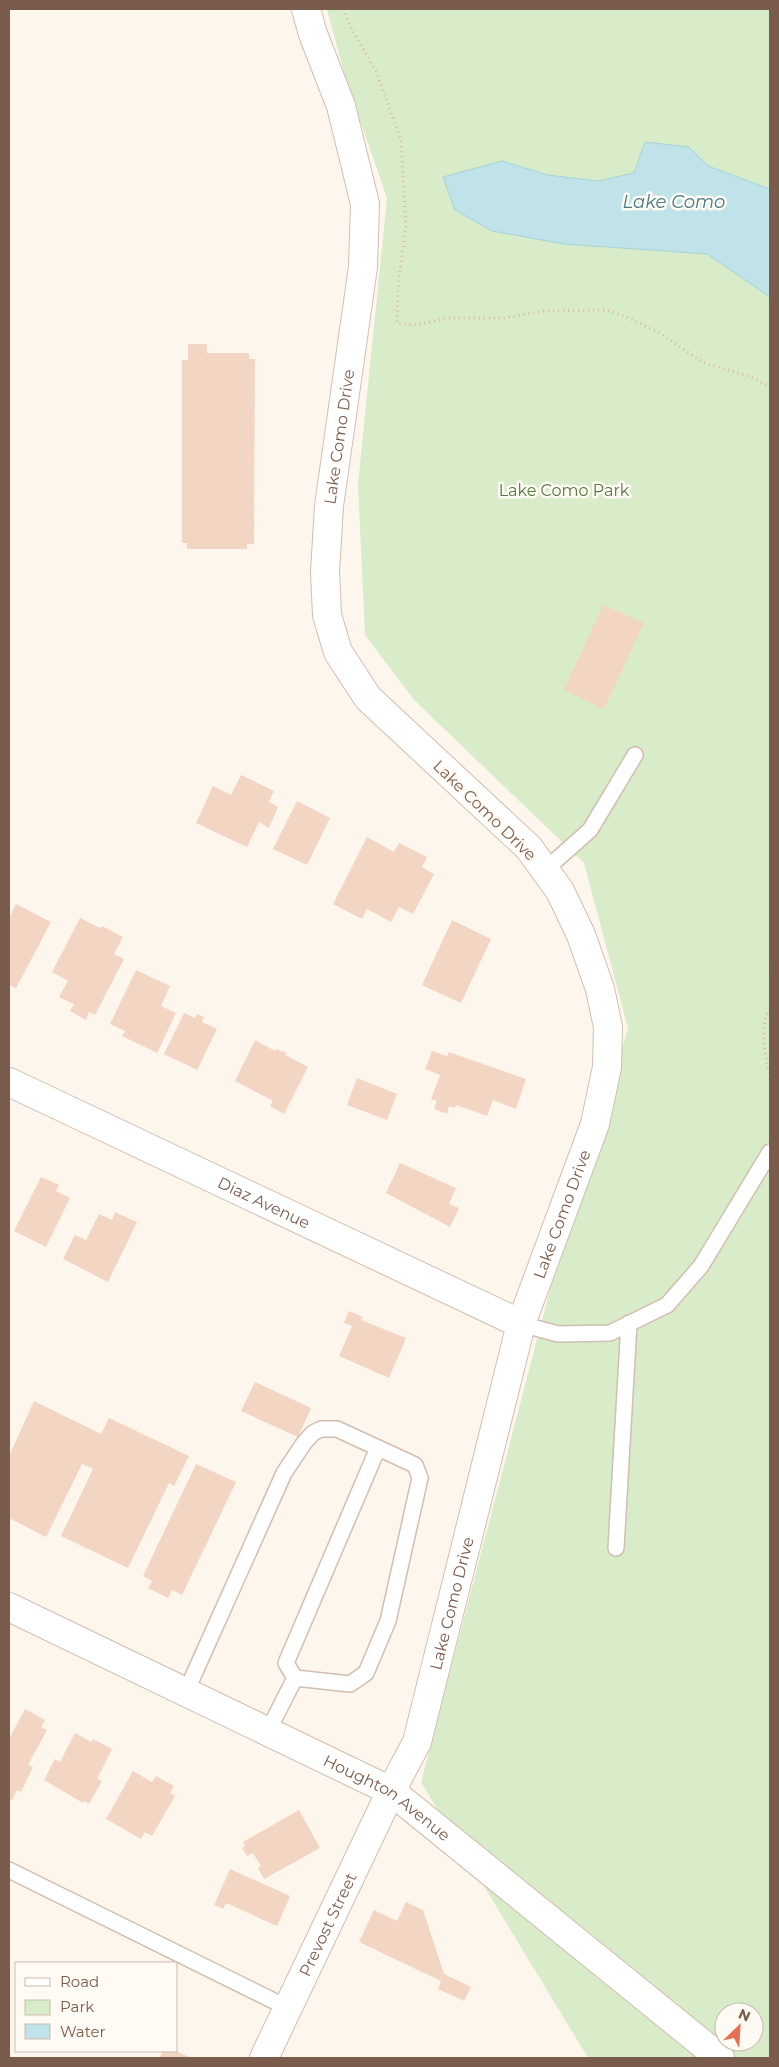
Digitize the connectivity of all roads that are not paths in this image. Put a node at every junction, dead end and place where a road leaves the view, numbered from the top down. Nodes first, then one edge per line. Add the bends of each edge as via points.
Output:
1 (306, 9) edge
2 (635, 755) dead end
3 (545, 870) junction
4 (9, 1082) edge
5 (770, 1152) edge
6 (629, 1323) junction
7 (521, 1324) junction
8 (378, 1448) junction
9 (616, 1548) dead end
10 (9, 1607) edge
11 (295, 1678) junction
12 (186, 1692) junction
13 (268, 1732) junction
14 (391, 1791) junction
15 (9, 1870) edge
16 (288, 2008) junction
17 (264, 2058) edge
18 (720, 2058) edge

1 - 3 street, Lake Como Drive via 341,106 365,204 363,267 329,506 325,572 327,615 338,652 368,698 529,848
2 - 3 lane via 590,830
3 - 7 street, Lake Como Drive via 560,891 581,935 600,988 608,1027 608,1067 595,1124
4 - 7 street, Diaz Avenue
5 - 6 lane via 701,1266 667,1305
6 - 7 lane via 610,1333 558,1334
6 - 9 lane
7 - 14 street, Lake Como Drive via 417,1742
8 - 11 lane via 286,1663
8 - 11 lane via 415,1465 420,1478 388,1621 366,1673 350,1684
8 - 12 lane via 337,1429 313,1433 304,1444 284,1473
10 - 12 street, Houghton Avenue
11 - 13 lane
12 - 13 street, Houghton Avenue
13 - 14 street, Houghton Avenue
14 - 16 street, Prevost Street
14 - 18 street, Houghton Avenue
15 - 16 lane
16 - 17 street, Prevost Street

